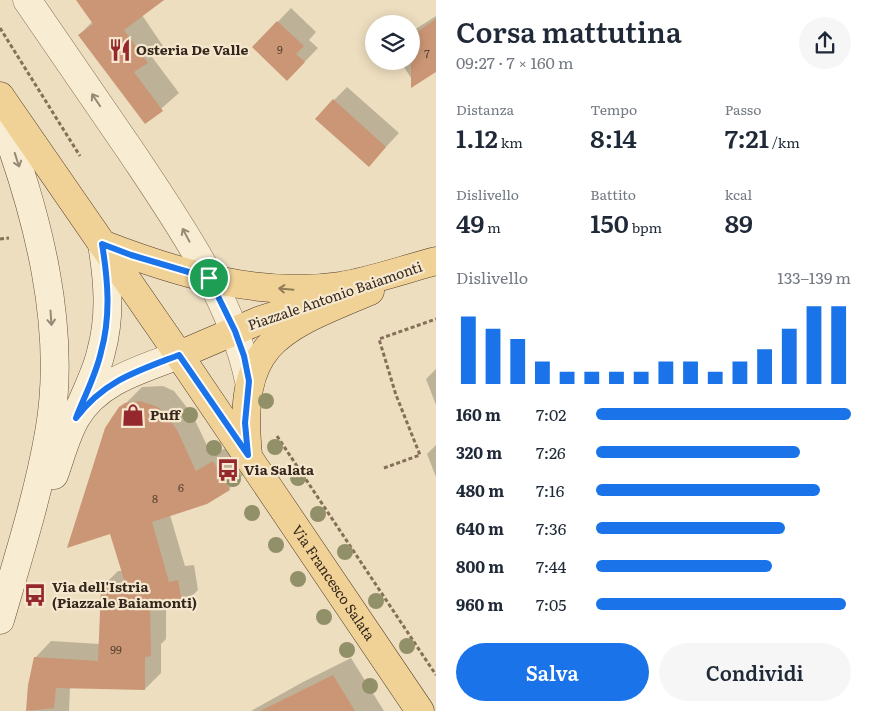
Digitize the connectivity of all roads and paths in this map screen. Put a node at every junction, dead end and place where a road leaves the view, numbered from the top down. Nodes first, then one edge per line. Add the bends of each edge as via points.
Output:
1 (27, 0) edge
2 (0, 28) edge
3 (0, 96) edge
4 (0, 114) edge
5 (83, 160) dead end
6 (102, 244) junction
7 (436, 262) edge
8 (209, 278) junction
9 (436, 319) edge
10 (235, 331) junction
11 (179, 355) junction
12 (249, 381) junction
13 (76, 418) junction
14 (277, 435) dead end
15 (248, 455) junction
16 (384, 468) dead end
17 (9, 588) junction
18 (0, 620) edge
19 (436, 675) edge
20 (420, 711) edge

8 -> 1 main road via 180,225
2 - 5 path
3 - 6 main road
4 -> 17 main road via 39,233 51,314 54,370 50,431 33,506
6 - 8 main road
6 - 11 main road
6 - 13 main road via 107,279 107,316 101,353
7 -> 8 main road via 341,286 296,290
7 - 10 main road, Piazzale Antonio Baiamonti
7 - 12 main road via 297,323 257,361
8 - 10 main road
9 - 16 path via 379,339 396,395 420,455
10 - 11 main road, Piazzale Antonio Baiamonti
10 - 12 main road
11 - 13 main road, Piazzale Antonio Baiamonti via 118,379 88,401
11 - 15 main road
12 - 15 main road via 245,423
13 - 17 main road, Piazzale Antonio Baiamonti
14 - 19 path
15 - 20 main road, Via Francesco Salata
17 - 18 main road

